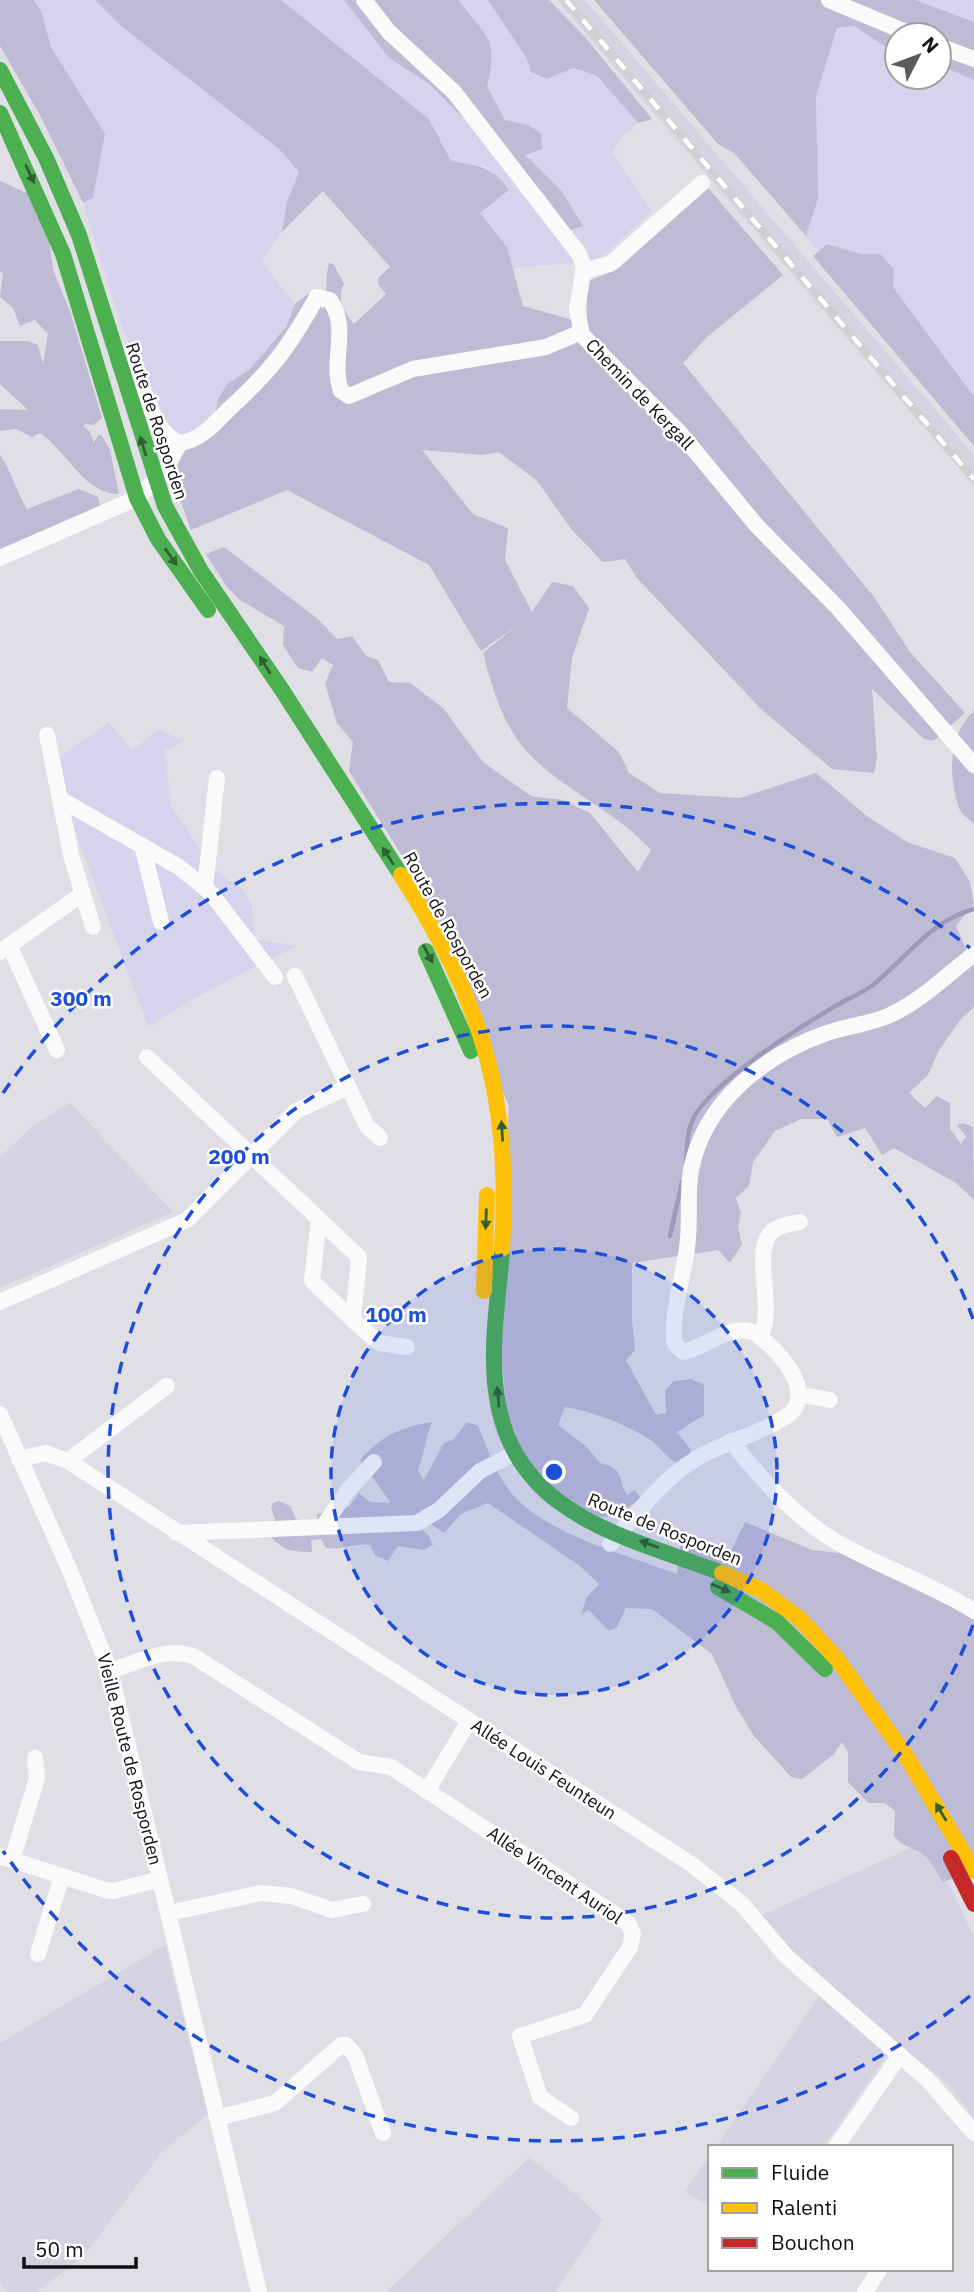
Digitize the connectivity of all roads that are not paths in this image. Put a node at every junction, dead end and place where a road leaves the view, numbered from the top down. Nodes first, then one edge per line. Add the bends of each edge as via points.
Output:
1 (364, 0) edge
2 (829, 0) edge
3 (883, 22) edge
4 (953, 51) edge
5 (974, 59) edge
6 (0, 70) edge
7 (0, 113) edge
8 (702, 183) dead end
9 (583, 271) junction
10 (581, 332) junction
11 (113, 350) junction
12 (93, 354) junction
13 (180, 443) junction
14 (155, 483) junction
15 (137, 498) junction
16 (0, 558) edge
17 (47, 735) dead end
18 (974, 765) edge
19 (217, 778) dead end
20 (60, 799) junction
21 (142, 845) junction
22 (205, 888) junction
23 (82, 894) junction
24 (161, 922) dead end
25 (93, 927) dead end
26 (5, 949) edge
27 (974, 954) edge
28 (296, 976) dead end
29 (275, 977) dead end
30 (57, 1050) dead end
31 (147, 1057) dead end
32 (348, 1087) junction
33 (380, 1138) dead end
34 (250, 1154) junction
35 (319, 1219) junction
36 (800, 1222) dead end
37 (0, 1302) edge
38 (353, 1320) junction
39 (760, 1337) junction
40 (407, 1347) dead end
41 (167, 1386) dead end
42 (798, 1394) junction
43 (830, 1400) dead end
44 (1, 1422) edge
45 (731, 1441) junction
46 (19, 1459) junction
47 (68, 1461) junction
48 (374, 1462) dead end
49 (507, 1463) junction
50 (525, 1494) dead end
51 (324, 1525) junction
52 (176, 1533) junction
53 (615, 1539) junction
54 (974, 1611) edge
55 (110, 1671) junction
56 (469, 1721) junction
57 (35, 1758) dead end
58 (428, 1791) junction
59 (6, 1858) edge
60 (974, 1871) edge
61 (62, 1876) junction
62 (160, 1879) junction
63 (363, 1904) dead end
64 (974, 1904) edge
65 (169, 1913) junction
66 (38, 1954) dead end
67 (900, 2056) junction
68 (217, 2118) junction
69 (571, 2118) dead end
70 (383, 2133) dead end
71 (974, 2133) edge
72 (837, 2145) edge
73 (879, 2271) edge
74 (259, 2292) edge
75 (865, 2292) edge

1 - 9 street via 389,32 454,92 488,134 568,238 581,258
2 - 3 street
4 - 5 street
6 - 11 main road, Route de Rosporden via 63,195
7 -> 12 main road, Route de Rosporden via 64,254
8 - 9 street via 610,264
9 - 10 street, Chemin de Kergall via 577,309
10 - 13 street via 546,347 413,369 349,396 338,381 338,313 330,300 317,297 299,333 262,380 205,433
10 - 18 street, Chemin de Kergall via 681,434 757,526 838,608
11 - 12 street
11 - 13 street via 128,359 161,430
14 -> 11 main road, Route de Rosporden
12 - 15 main road, Route de Rosporden
13 - 14 street
14 - 15 street
49 -> 14 main road, Route de Rosporden via 496,1369 502,1245 500,1114 478,1024 408,888 187,549
15 - 16 street
15 -> 49 main road, Route de Rosporden via 169,555 254,674 380,870 434,966 466,1035 486,1113 482,1383 492,1441
17 - 20 street
19 - 22 street
20 - 21 street
20 - 23 street
21 - 22 street
21 - 24 street
22 - 29 street
23 - 25 street
23 - 26 street
26 - 30 street
27 - 39 street via 909,1005 886,1017 829,1032 769,1059 744,1080 702,1133 691,1171 686,1265 673,1327 675,1344 684,1352 730,1333 749,1330
28 - 32 street
31 - 34 street
32 - 33 street via 367,1126
32 - 34 street via 296,1111
34 - 35 street
34 - 37 street via 195,1213 174,1228
35 - 38 street via 359,1257
35 - 38 street via 312,1281
36 - 39 street via 777,1227 766,1241 767,1319
38 - 40 street via 379,1343
39 - 42 street via 789,1368
41 - 47 street
42 - 43 street
42 - 45 street via 789,1415
44 - 46 street, Vieille Route de Rosporden
45 - 53 street via 676,1473
45 - 54 street via 747,1462 826,1535
46 - 47 street, Allée Louis Feunteun via 46,1453
46 - 55 street, Vieille Route de Rosporden
47 - 52 street, Allée Louis Feunteun
48 - 51 street
49 - 51 street via 480,1471 439,1510 417,1523
49 - 53 main road, Route de Rosporden
50 - 53 main road, Route de Rosporden via 564,1523
51 - 52 street
52 - 56 street, Allée Louis Feunteun
60 -> 53 main road, Route de Rosporden via 908,1759 816,1634 761,1590
53 -> 64 main road, Route de Rosporden via 736,1595 806,1646 919,1805
55 - 58 street, Allée Vincent Auriol via 169,1652 187,1653 359,1762 391,1767
55 - 62 street, Vieille Route de Rosporden
56 - 58 street
56 - 67 street, Allée Louis Feunteun via 731,1893 817,1987
57 - 59 street via 37,1778
58 - 69 street, Allée Vincent Auriol via 620,1916 632,1930 630,1947 585,2015 520,2036 540,2097
59 - 61 street
61 - 62 street via 114,1891
61 - 66 street
62 - 65 street, Vieille Route de Rosporden
63 - 65 street via 332,1910 291,1896 261,1893
65 - 68 street, Vieille Route de Rosporden
67 - 71 street, Allée Louis Feunteun via 942,2094
67 - 72 street
68 - 70 street via 275,2103 346,2045 355,2056
68 - 74 street, Vieille Route de Rosporden
73 - 75 street

